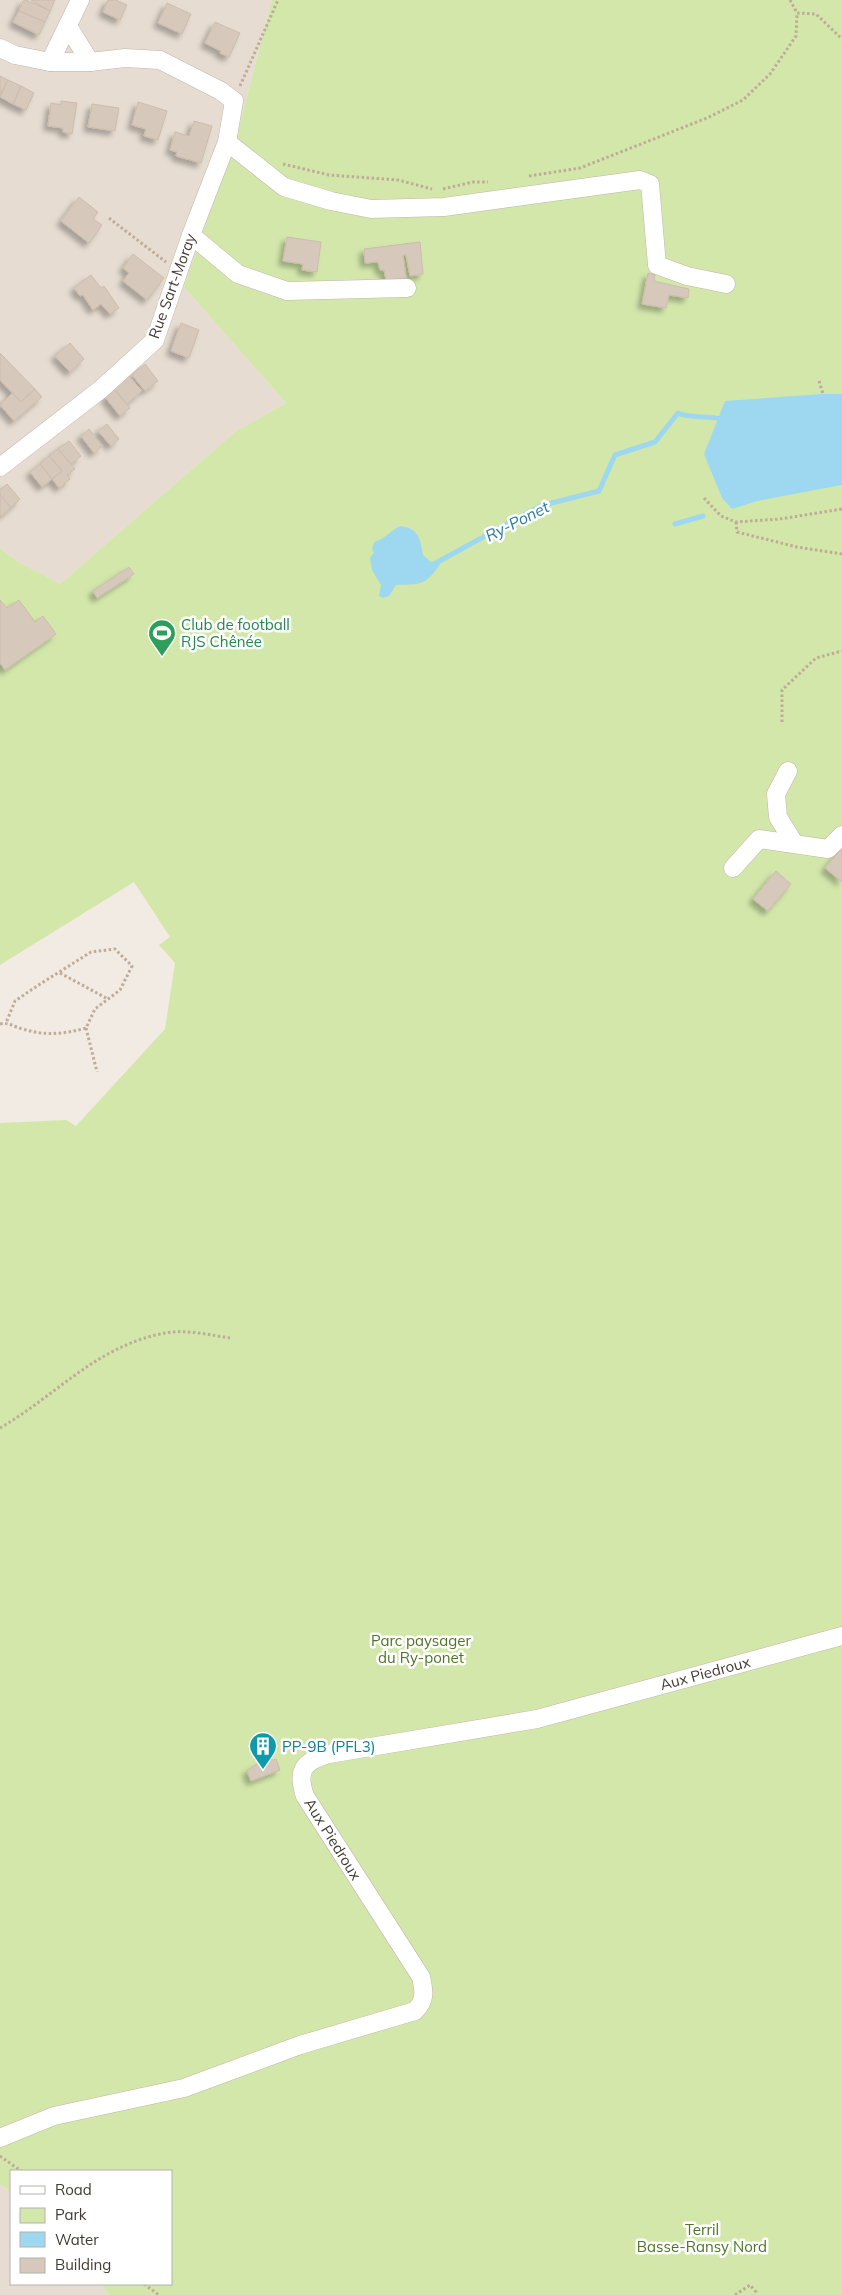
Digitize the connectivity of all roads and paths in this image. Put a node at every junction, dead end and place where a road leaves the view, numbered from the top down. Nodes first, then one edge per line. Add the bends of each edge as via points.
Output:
1 (80, 0) edge
2 (278, 0) edge
3 (790, 0) edge
4 (797, 14) junction
5 (68, 26) junction
6 (842, 39) edge
7 (0, 48) edge
8 (50, 62) junction
9 (90, 62) junction
10 (234, 101) junction
11 (227, 142) junction
12 (274, 162) dead end
13 (522, 178) dead end
14 (493, 182) dead end
15 (109, 218) dead end
16 (190, 235) junction
17 (179, 268) junction
18 (726, 284) dead end
19 (408, 288) dead end
20 (819, 381) dead end
21 (823, 394) dead end
22 (0, 467) edge
23 (704, 498) dead end
24 (842, 508) edge
25 (736, 522) junction
26 (842, 554) edge
27 (842, 651) edge
28 (782, 722) dead end
29 (788, 771) dead end
30 (842, 836) edge
31 (794, 843) junction
32 (733, 868) dead end
33 (59, 973) junction
34 (108, 998) junction
35 (6, 1023) junction
36 (0, 1024) edge
37 (86, 1028) junction
38 (97, 1072) dead end
39 (230, 1338) dead end
40 (0, 1428) edge
41 (842, 1636) edge
42 (0, 2138) edge
43 (0, 2156) edge
44 (20, 2170) edge
45 (145, 2285) edge
46 (159, 2295) edge
47 (735, 2295) edge
48 (756, 2295) edge

1 - 5 street
2 - 10 path
3 - 4 path
4 - 6 path via 816,14
4 - 13 path via 796,36 770,74 743,100 708,118 580,168
5 - 8 street
5 - 9 street
7 - 8 street via 15,55
8 - 9 street
9 - 10 street via 125,58 160,60
10 - 11 street, Rue Sart-Moray
11 - 16 street, Rue Sart-Moray
11 - 18 street via 284,187 371,209 444,207 640,180 650,184 658,265 687,276
12 - 14 path via 329,175 398,180 434,190 473,182
15 - 17 path via 170,265
16 - 17 street, Rue Sart-Moray
16 - 19 street via 238,274 287,291
17 - 22 street, Rue Sart-Moray via 155,340 100,390
20 - 21 path
23 - 25 path via 720,516
24 - 25 path via 780,519
25 - 26 path via 737,532
27 - 28 path via 816,658 782,690
29 - 31 street via 776,794 778,817
30 - 31 street via 828,849
31 - 32 street via 759,839
33 - 34 path
33 - 34 path via 92,952 115,949 132,966 120,990
33 - 35 path via 15,1001
34 - 37 path via 95,1008
35 - 36 path
35 - 37 path via 24,1030 63,1034
37 - 38 path
39 - 40 path via 166,1333 125,1344 81,1369 23,1415
41 - 42 street, Aux Piedroux via 537,1719 330,1754 310,1762 305,1765 301,1777 305,1796 421,1977 424,1997 419,2007 415,2011 300,2045 184,2088 54,2116
43 - 44 path
45 - 46 path
47 - 48 path via 750,2285

